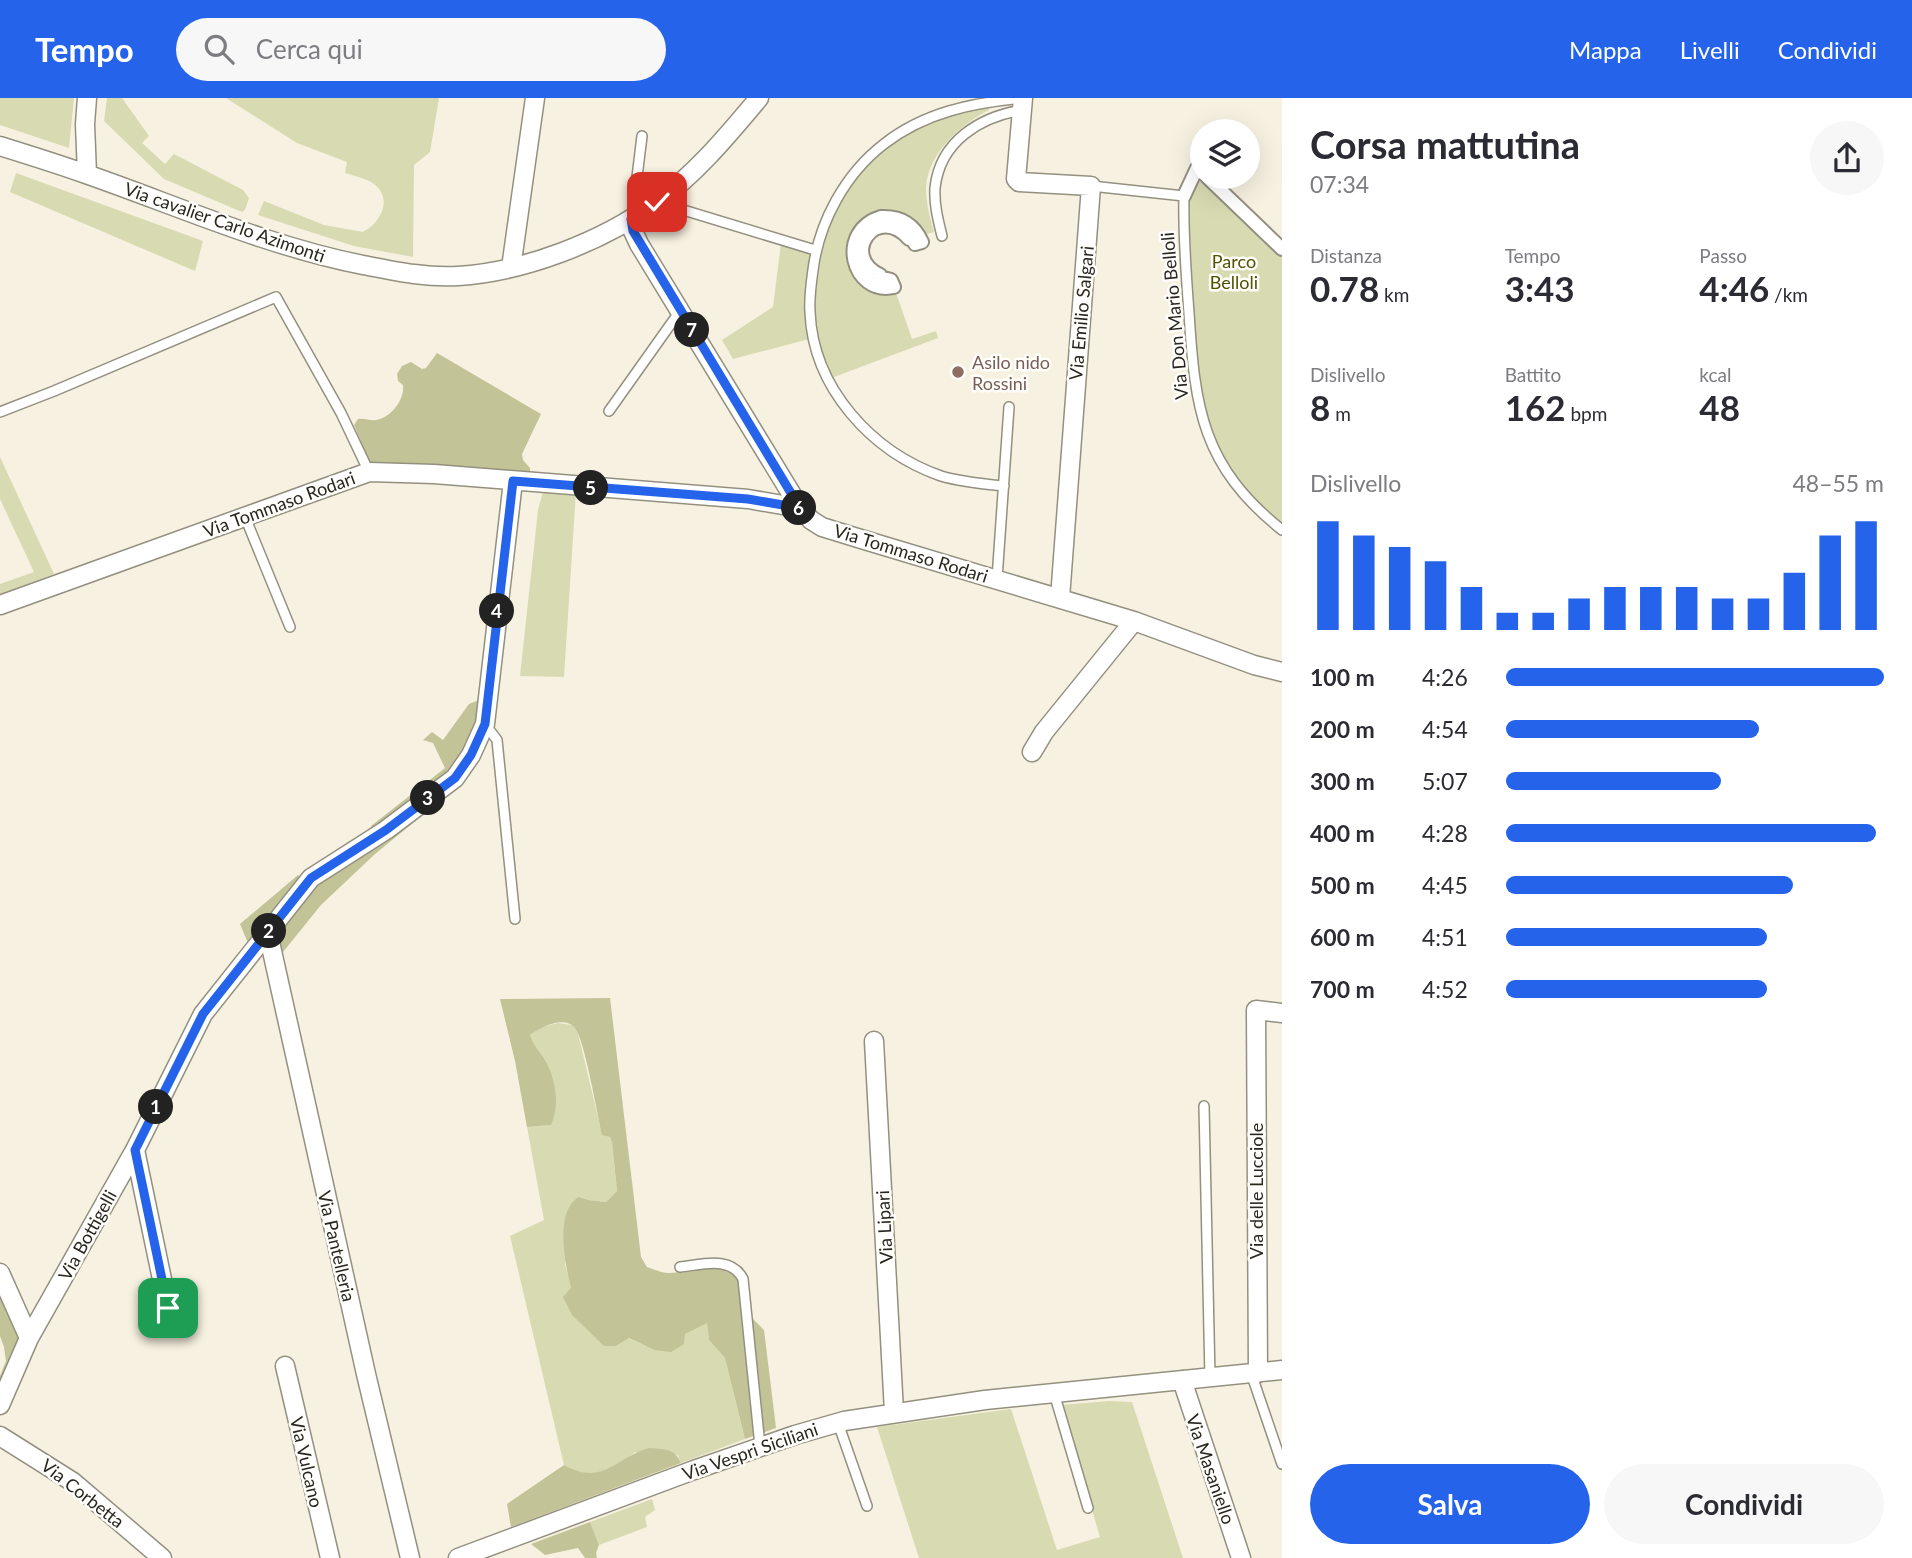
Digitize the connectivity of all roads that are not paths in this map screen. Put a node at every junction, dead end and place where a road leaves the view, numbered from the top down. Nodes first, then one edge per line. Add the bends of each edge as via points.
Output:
1 (87, 98) edge
2 (535, 98) edge
3 (760, 98) edge
4 (1022, 102) edge
5 (642, 136) dead end
6 (0, 146) edge
7 (87, 174) junction
8 (1190, 183) edge
9 (1091, 186) junction
10 (1220, 189) edge
11 (1184, 196) junction
12 (657, 202) junction
13 (631, 219) junction
14 (942, 236) dead end
15 (853, 241) joint
16 (1282, 249) edge
17 (815, 250) junction
18 (511, 268) junction
19 (680, 311) junction
20 (1009, 407) dead end
21 (609, 411) dead end
22 (0, 412) edge
23 (369, 472) junction
24 (513, 481) junction
25 (1004, 486) junction
26 (800, 508) junction
27 (245, 517) junction
28 (1282, 530) edge
29 (997, 579) junction
30 (1060, 598) junction
31 (0, 605) edge
32 (1134, 621) junction
33 (290, 627) dead end
34 (1282, 672) edge
35 (485, 724) junction
36 (1032, 752) dead end
37 (515, 919) dead end
38 (268, 933) junction
39 (1282, 1013) edge
40 (874, 1041) dead end
41 (1204, 1106) dead end
42 (135, 1150) junction
43 (680, 1267) dead end
44 (0, 1273) edge
45 (168, 1308) dead end
46 (29, 1338) junction
47 (285, 1366) dead end
48 (1282, 1370) edge
49 (1254, 1373) junction
50 (1210, 1377) junction
51 (1182, 1380) junction
52 (1054, 1393) junction
53 (0, 1405) edge
54 (894, 1412) junction
55 (838, 1423) junction
56 (0, 1436) edge
57 (760, 1446) junction
58 (1282, 1464) edge
59 (867, 1506) dead end
60 (1088, 1508) dead end
61 (162, 1558) edge
62 (330, 1558) edge
63 (411, 1558) edge
64 (458, 1558) edge
65 (1241, 1558) edge

1 - 7 street
2 - 18 street
3 - 12 street, Via cavalier Carlo Azimonti via 692,172
4 - 9 street via 1017,180
4 - 14 lane via 973,126 944,160 935,187
4 - 17 lane via 951,109 907,128 884,144 848,180
5 - 13 lane
6 - 7 street, Via cavalier Carlo Azimonti
7 - 18 street, Via cavalier Carlo Azimonti via 284,246 341,261 402,273 457,276
8 - 11 street
9 - 11 lane
9 - 30 street, Via Emilio Salgari
10 - 16 street
11 - 28 lane, Via Don Mario Belloli via 1194,381 1202,420 1238,487
12 - 13 street, Via cavalier Carlo Azimonti
12 - 17 lane
13 - 18 street, Via cavalier Carlo Azimonti via 589,240
13 - 19 street via 633,231
15 - 15 street via 854,260 861,274 888,288 894,287 891,280 880,278 863,258 869,233 893,226 915,244 922,242 907,222 889,217 873,219
17 - 25 lane via 810,313 813,338 826,380 847,409 904,459 940,475
19 - 21 lane
19 - 26 street
20 - 25 lane
22 - 23 lane via 276,297
23 - 24 street, Via Tommaso Rodari
23 - 27 street, Via Tommaso Rodari
24 - 26 street, Via Tommaso Rodari via 748,499
24 - 35 street, Via Bottigelli
25 - 29 lane
26 - 29 street, Via Tommaso Rodari via 822,527
27 - 31 street, Via Tommaso Rodari
27 - 33 lane
29 - 30 street, Via Tommaso Rodari
30 - 32 street, Via Tommaso Rodari
32 - 34 street, Via Tommaso Rodari
32 - 36 street
35 - 37 lane via 497,740
35 - 38 street, Via Bottigelli via 455,778 311,878
38 - 42 street, Via Bottigelli via 203,1014
38 - 63 street, Via Pantelleria
39 - 49 street, Via delle Lucciole via 1256,1010
40 - 54 street, Via Lipari
41 - 50 lane
42 - 45 street
42 - 46 street, Via Bottigelli
43 - 57 lane via 729,1264 743,1279
44 - 46 street
46 - 53 street, Via Bottigelli
47 - 62 street, Via Vulcano
48 - 49 street, Via Vespri Siciliani
49 - 50 street, Via Vespri Siciliani
49 - 58 lane
50 - 51 street, Via Vespri Siciliani
51 - 52 street, Via Vespri Siciliani
51 - 65 street, Via Masaniello
52 - 54 street, Via Vespri Siciliani
52 - 60 lane
54 - 55 street, Via Vespri Siciliani
55 - 57 street, Via Vespri Siciliani
55 - 59 lane
56 - 61 street, Via Corbetta via 73,1482
57 - 64 street, Via Vespri Siciliani

